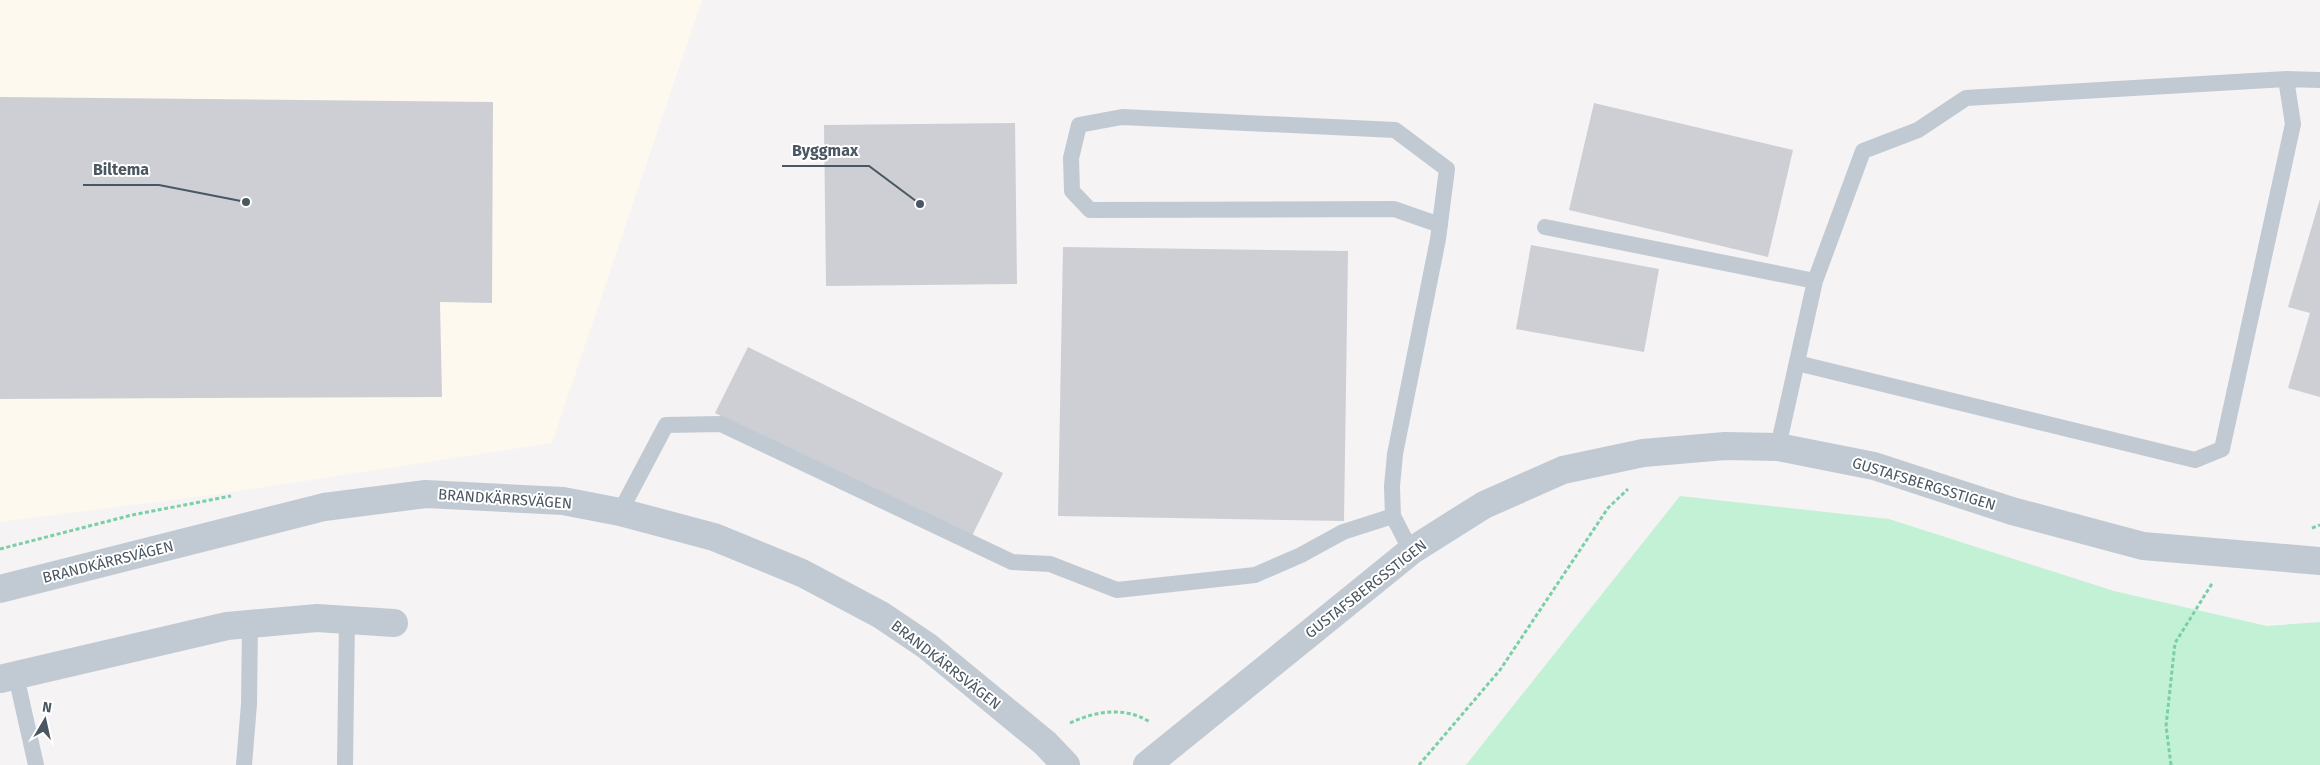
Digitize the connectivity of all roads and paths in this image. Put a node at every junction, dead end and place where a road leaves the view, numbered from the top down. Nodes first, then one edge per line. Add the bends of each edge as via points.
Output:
1 (2286, 79) junction
2 (2320, 80) edge
3 (1440, 225) junction
4 (1545, 228) dead end
5 (1816, 281) junction
6 (1797, 364) junction
7 (1778, 447) junction
8 (1629, 488) dead end
9 (239, 494) dead end
10 (620, 512) junction
11 (1393, 516) junction
12 (0, 549) edge
13 (1410, 551) junction
14 (2320, 561) edge
15 (2215, 578) dead end
16 (0, 589) edge
17 (347, 620) junction
18 (394, 623) dead end
19 (250, 624) junction
20 (8, 678) edge
21 (1151, 723) dead end
22 (1062, 726) dead end
23 (36, 765) edge
24 (244, 765) edge
25 (345, 765) edge
26 (1066, 765) edge
27 (1147, 765) edge
28 (1419, 765) edge
29 (2171, 765) edge

1 - 2 lane
1 - 5 lane via 1966,98 1918,130 1863,151
1 - 6 lane via 2293,124 2222,449 2195,460
3 - 3 lane via 1447,169 1395,130 1122,117 1079,125 1071,158 1072,191 1090,210 1394,209
3 - 11 lane via 1395,454
4 - 5 lane
5 - 6 lane
6 - 7 lane
7 - 13 street, GUSTAFSBERGSSTIGEN via 1725,446 1643,453 1563,470 1484,505
7 - 14 street, GUSTAFSBERGSSTIGEN via 1874,466 2012,511 2143,546
8 - 28 path via 1608,508 1500,670
9 - 12 path via 132,515
10 - 11 lane via 666,424 721,424 1012,562 1050,564 1117,590 1255,575 1343,532
10 - 16 street, BRANDKÄRRSVÄGEN via 563,501 426,494 324,507
10 - 26 street, BRANDKÄRRSVÄGEN via 714,537 802,572 881,615 927,646 1045,743
11 - 13 lane
13 - 27 street, GUSTAFSBERGSSTIGEN
15 - 29 path via 2175,643 2166,726
17 - 18 street
17 - 19 street via 317,618
17 - 25 lane
19 - 20 street via 227,626
19 - 24 lane via 250,704
20 - 23 lane
21 - 22 path via 1128,713 1113,711

